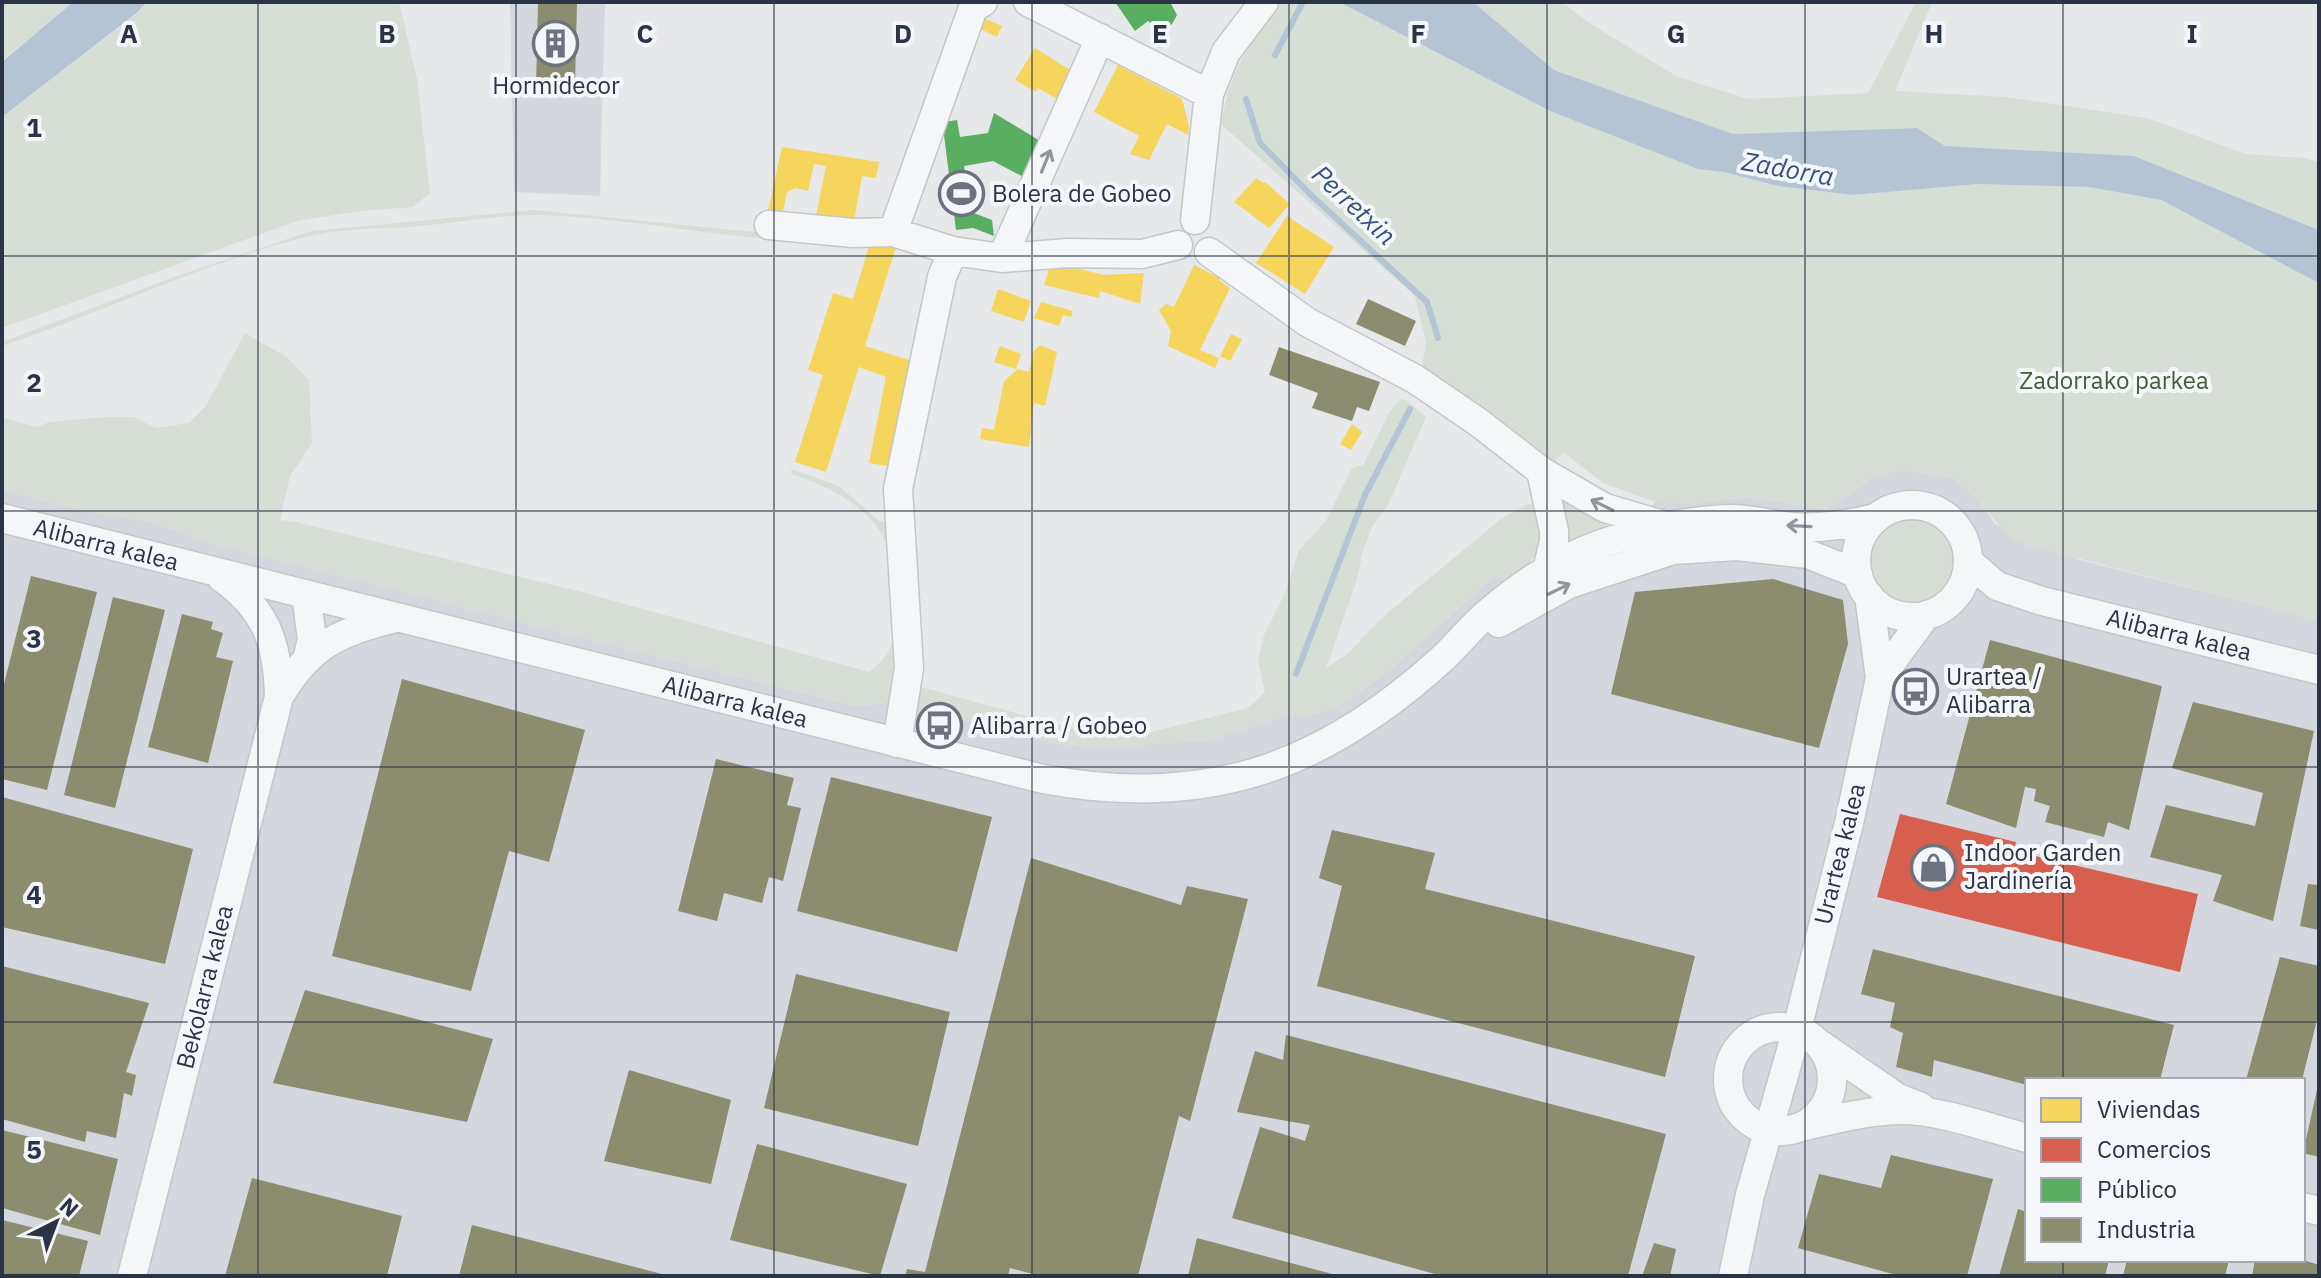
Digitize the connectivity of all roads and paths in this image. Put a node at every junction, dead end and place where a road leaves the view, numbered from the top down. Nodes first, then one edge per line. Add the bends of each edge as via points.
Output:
1 (983, 2) edge
2 (1028, 2) edge
3 (1264, 2) edge
4 (1100, 38) junction
5 (1209, 94) junction
6 (1195, 220) junction
7 (769, 225) dead end
8 (893, 232) junction
9 (1178, 245) junction
10 (953, 251) junction
11 (1209, 252) junction
12 (1002, 258) junction
13 (1541, 471) junction
14 (2, 518) edge
15 (1875, 518) junction
16 (1667, 527) junction
17 (1968, 561) junction
18 (1548, 566) junction
19 (214, 572) junction
20 (1863, 585) junction
21 (306, 595) junction
22 (2038, 600) junction
23 (1937, 610) junction
24 (397, 618) junction
25 (273, 643) junction
26 (308, 656) junction
27 (1444, 657) junction
28 (2319, 670) edge
29 (1880, 678) junction
30 (279, 697) junction
31 (897, 743) junction
32 (1797, 1029) junction
33 (1821, 1045) junction
34 (1944, 1117) junction
35 (1799, 1128) junction
36 (1769, 1130) junction
37 (2025, 1137) edge
38 (132, 1276) edge
39 (1733, 1276) edge

1 - 8 street via 973,8
2 - 4 street
3 - 5 street via 1226,52
4 - 5 street
12 -> 4 street
5 - 6 street
6 - 9 street via 1180,228
6 - 11 street via 1206,222 1213,231 1215,242
7 - 8 street
8 - 10 street
9 - 11 street via 1186,255 1198,258
9 - 12 street via 1142,254
10 - 12 street
10 - 31 street via 942,277 898,489 909,668
11 - 13 street via 1307,322 1415,379
16 -> 13 street via 1605,508
13 - 18 street via 1553,516
14 - 19 street, Alibarra kalea
15 -> 16 street, Alibarra kalea via 1837,528 1733,519
15 - 17 street via 1904,505 1935,510 1960,531
15 - 20 street via 1857,553
16 - 18 street, Alibarra kalea via 1603,543
17 - 22 street, Alibarra kalea via 1997,586
17 - 23 street via 1959,592
18 - 27 street, Alibarra kalea via 1487,613
19 - 21 street, Alibarra kalea
19 - 25 street, Bekolarra kalea via 257,610
20 - 23 street via 1885,610 1905,616
27 -> 20 street, Alibarra kalea via 1569,584 1673,550 1737,546 1808,554
20 - 29 street, Urartea kalea
21 - 24 street, Alibarra kalea
21 - 25 street
21 - 26 street via 312,639
22 - 23 street, Alibarra kalea via 1970,599
22 - 28 street, Alibarra kalea
23 - 29 street, Urartea kalea
24 - 26 street, Bekolarra kalea via 359,627
24 - 31 street, Alibarra kalea
25 - 30 street, Bekolarra kalea
26 - 30 street, Bekolarra kalea
27 - 31 street, Alibarra kalea via 1349,732 1274,767 1213,782 1107,790
29 - 32 street, Urartea kalea
30 - 38 street, Bekolarra kalea
32 - 33 street
32 - 36 street, Urartea kalea
32 - 36 street via 1761,1030 1738,1047 1731,1060 1729,1089 1734,1103 1753,1124
33 - 34 street via 1898,1098
33 - 35 street via 1831,1067 1831,1092 1825,1107
34 - 35 street via 1900,1110
34 - 37 street
35 - 36 street
36 - 39 street, Urartea kalea

